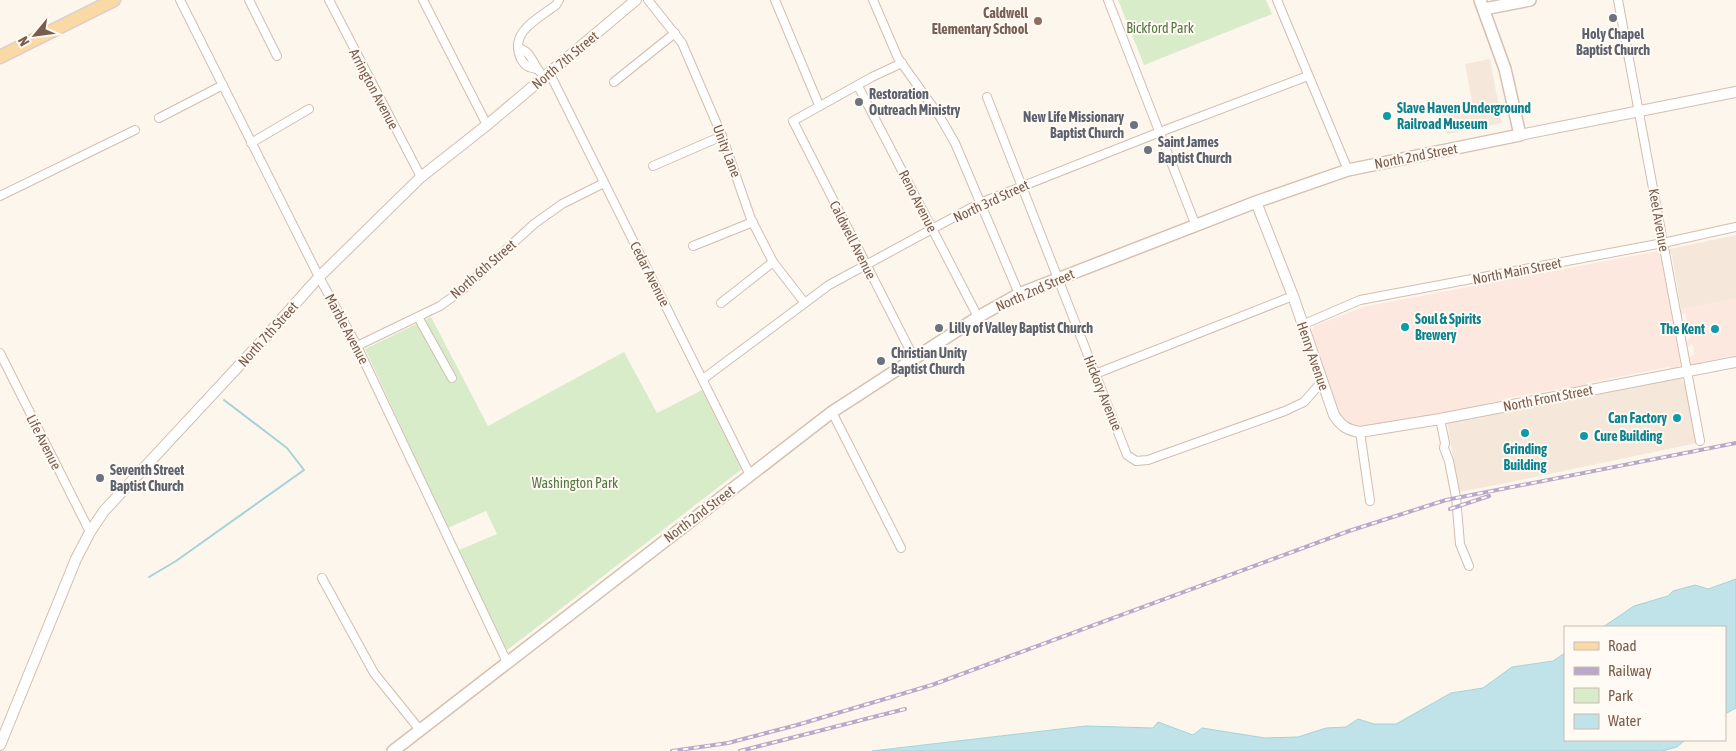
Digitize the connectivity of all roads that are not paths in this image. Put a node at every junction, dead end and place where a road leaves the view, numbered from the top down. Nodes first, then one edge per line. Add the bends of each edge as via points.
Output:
1 (114, 0) edge
2 (180, 0) edge
3 (249, 0) edge
4 (329, 0) edge
5 (423, 0) edge
6 (559, 0) edge
7 (636, 0) edge
8 (648, 0) edge
9 (775, 0) edge
10 (873, 0) edge
11 (1108, 0) edge
12 (1277, 0) edge
13 (1530, 0) edge
14 (1618, 0) edge
15 (1482, 4) edge
16 (675, 33) junction
17 (277, 56) dead end
18 (0, 57) edge
19 (902, 63) junction
20 (547, 75) junction
21 (1308, 76) junction
22 (614, 82) dead end
23 (223, 85) junction
24 (858, 86) junction
25 (1736, 92) edge
26 (987, 97) dead end
27 (819, 105) junction
28 (309, 109) dead end
29 (1639, 112) junction
30 (159, 118) dead end
31 (487, 125) junction
32 (135, 130) dead end
33 (1160, 132) junction
34 (722, 136) junction
35 (1520, 136) junction
36 (251, 143) junction
37 (653, 166) dead end
38 (1348, 170) junction
39 (421, 177) junction
40 (604, 183) junction
41 (1021, 186) junction
42 (0, 196) edge
43 (1256, 202) junction
44 (980, 203) junction
45 (753, 222) junction
46 (1196, 226) junction
47 (1736, 227) edge
48 (933, 229) junction
49 (1663, 243) junction
50 (693, 246) dead end
51 (773, 262) junction
52 (865, 265) junction
53 (318, 277) junction
54 (1057, 278) junction
55 (1019, 294) junction
56 (1293, 296) junction
57 (804, 302) junction
58 (721, 303) dead end
59 (418, 317) junction
60 (978, 317) junction
61 (1302, 325) junction
62 (357, 346) junction
63 (0, 353) edge
64 (914, 358) junction
65 (1736, 362) edge
66 (1686, 372) junction
67 (1095, 374) junction
68 (452, 378) dead end
69 (703, 379) junction
70 (1323, 384) junction
71 (832, 412) junction
72 (1440, 419) junction
73 (1360, 432) junction
74 (1700, 441) dead end
75 (750, 475) junction
76 (1370, 501) dead end
77 (90, 532) junction
78 (901, 548) dead end
79 (1469, 566) dead end
80 (322, 578) dead end
81 (507, 662) junction
82 (420, 730) junction
83 (0, 745) edge
84 (393, 751) edge

1 - 18 main road
2 - 23 street, Marble Avenue
3 - 17 street
4 - 39 street, Arrington Avenue
5 - 31 street
6 - 20 street, Cedar Avenue via 522,30 518,39 519,48 526,50 537,68
7 - 20 street, North 7th Street
8 - 16 street, Unity Lane
9 - 27 street
10 - 19 street
11 - 33 street
12 - 21 street
13 - 15 main road
14 - 29 street, Keel Avenue
15 - 35 main road via 1505,70
16 - 22 street
16 - 34 street, Unity Lane
19 - 24 street
19 - 44 street via 955,142
20 - 31 street, North 7th Street
20 - 40 street, Cedar Avenue
21 - 33 street, North 3rd Street
21 - 38 street
23 - 30 street
23 - 36 street, Marble Avenue
24 - 27 street
24 - 48 street, Reno Avenue
25 - 29 street, North 2nd Street
26 - 41 street, Hickory Avenue
27 - 52 street, Caldwell Avenue via 793,121
28 - 36 street
29 - 35 street, North 2nd Street
29 - 49 street, Keel Avenue
31 - 39 street, North 7th Street
32 - 42 street
33 - 41 street, North 3rd Street
33 - 46 street
34 - 37 street
34 - 45 street, Unity Lane
35 - 38 main road, North 2nd Street
36 - 53 street, Marble Avenue
38 - 43 main road, North 2nd Street
39 - 53 street, North 7th Street
40 - 59 street, North 6th Street via 534,224 462,290
40 - 69 street, Cedar Avenue
41 - 44 street, North 3rd Street
41 - 54 street, Hickory Avenue
43 - 46 main road, North 2nd Street
43 - 56 street, Henry Avenue
44 - 48 street, North 3rd Street
44 - 55 street
45 - 50 street
45 - 51 street, Unity Lane
46 - 54 main road, North 2nd Street
47 - 49 street, North Main Street
48 - 52 street, North 3rd Street
48 - 60 street, Reno Avenue
49 - 61 street, North Main Street via 1360,300
49 - 66 street, Keel Avenue
51 - 57 street, Unity Lane
51 - 58 street
52 - 57 street, North 3rd Street
52 - 64 street, Caldwell Avenue
53 - 62 street, Marble Avenue
53 - 77 street, North 7th Street via 104,511
54 - 55 main road, North 2nd Street
54 - 67 street, Hickory Avenue
55 - 60 main road, North 2nd Street
56 - 61 street, Henry Avenue
56 - 67 street
57 - 69 street, North 3rd Street
59 - 62 street, North 6th Street
59 - 68 street
60 - 64 main road, North 2nd Street
61 - 70 street, Henry Avenue
62 - 81 street, Marble Avenue
63 - 77 street, Life Avenue
64 - 71 main road, North 2nd Street
65 - 66 street, North Front Street
66 - 72 street, North Front Street
66 - 74 street, Keel Avenue
67 - 70 street, Hickory Avenue via 1127,454 1136,461 1148,460 1285,411 1304,402
69 - 75 street, Cedar Avenue
70 - 73 street, Henry Avenue via 1339,423 1350,431
71 - 75 main road, North 2nd Street
71 - 78 street
72 - 73 street, North Front Street
72 - 79 street via 1456,497 1460,544
73 - 76 street
75 - 81 main road, North 2nd Street
77 - 83 street, North 7th Street
80 - 82 street via 374,673
81 - 82 main road, North 2nd Street
82 - 84 main road, North 2nd Street

